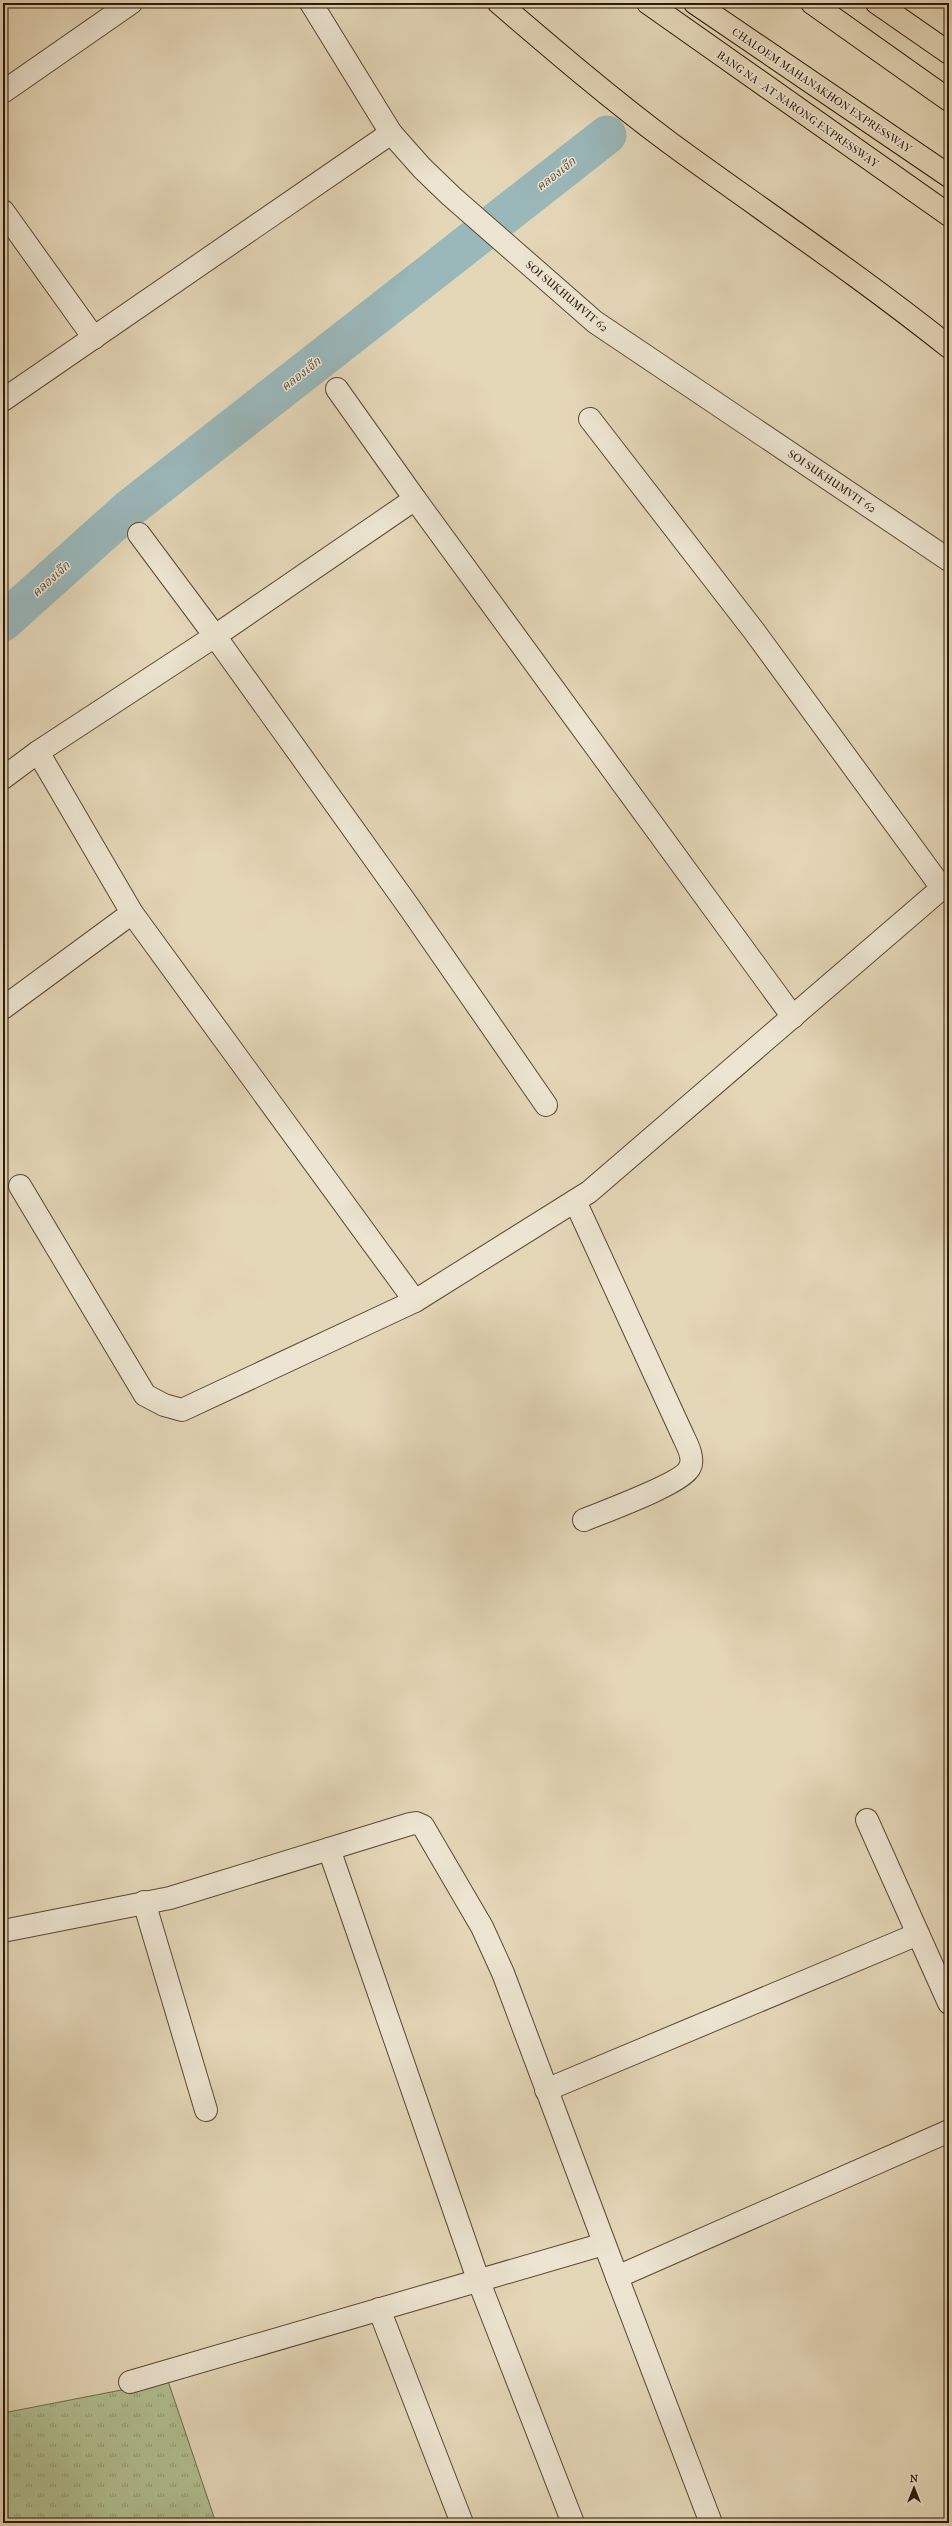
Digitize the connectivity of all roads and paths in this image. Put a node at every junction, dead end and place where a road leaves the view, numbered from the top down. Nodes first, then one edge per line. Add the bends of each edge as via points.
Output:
1 (131, 3) edge
2 (311, 3) edge
3 (499, 3) edge
4 (648, 3) edge
5 (695, 3) edge
6 (812, 3) edge
7 (877, 3) edge
8 (949, 53) edge
9 (3, 92) edge
10 (949, 100) edge
11 (391, 133) junction
12 (949, 176) edge
13 (3, 211) edge
14 (949, 215) edge
15 (94, 338) junction
16 (949, 347) edge
17 (337, 389) dead end
18 (3, 400) edge
19 (590, 419) dead end
20 (414, 499) junction
21 (139, 534) dead end
22 (949, 560) edge
23 (215, 636) junction
24 (38, 752) junction
25 (3, 778) edge
26 (945, 885) edge
27 (132, 913) junction
28 (3, 1008) edge
29 (793, 1017) junction
30 (546, 1105) dead end
31 (20, 1186) dead end
32 (575, 1201) junction
33 (415, 1302) junction
34 (584, 1520) dead end
35 (867, 1820) dead end
36 (329, 1849) junction
37 (144, 1902) junction
38 (3, 1931) edge
39 (918, 1934) junction
40 (949, 2003) edge
41 (546, 2090) junction
42 (206, 2110) dead end
43 (949, 2131) edge
44 (604, 2244) junction
45 (616, 2277) junction
46 (479, 2282) junction
47 (379, 2309) junction
48 (130, 2382) dead end
49 (462, 2523) edge
50 (573, 2523) edge
51 (711, 2523) edge

1 - 9 street
2 - 11 street, SOI SUKHUMVIT 62
3 - 16 highway via 579,73 670,142 894,302
4 - 14 highway, BANG NA - AT NARONG EXPRESSWAY
5 - 12 highway, CHALOEM MAHANAKHON EXPRESSWAY
6 - 10 highway
7 - 8 highway
11 - 15 street
11 - 22 street, SOI SUKHUMVIT 62 via 422,168 452,196 595,322
13 - 15 street
15 - 18 street
17 - 20 street
19 - 26 street
20 - 23 street
20 - 29 street
21 - 23 street
23 - 24 street
23 - 30 street via 409,907
24 - 25 street
24 - 27 street
26 - 29 street
27 - 28 street
27 - 33 street
29 - 32 street via 589,1192
31 - 33 street via 145,1395 164,1405 182,1410
32 - 33 street
32 - 34 street via 684,1438 691,1460 685,1474 668,1484
35 - 39 street
36 - 37 street via 170,1898
36 - 41 street via 410,1824 424,1826 482,1927 503,1972
36 - 46 street
37 - 38 street
37 - 42 street
39 - 40 street
39 - 41 street
41 - 44 street
43 - 45 street
44 - 45 street
44 - 46 street
45 - 51 street
46 - 47 street
46 - 50 street
47 - 48 street
47 - 49 street

